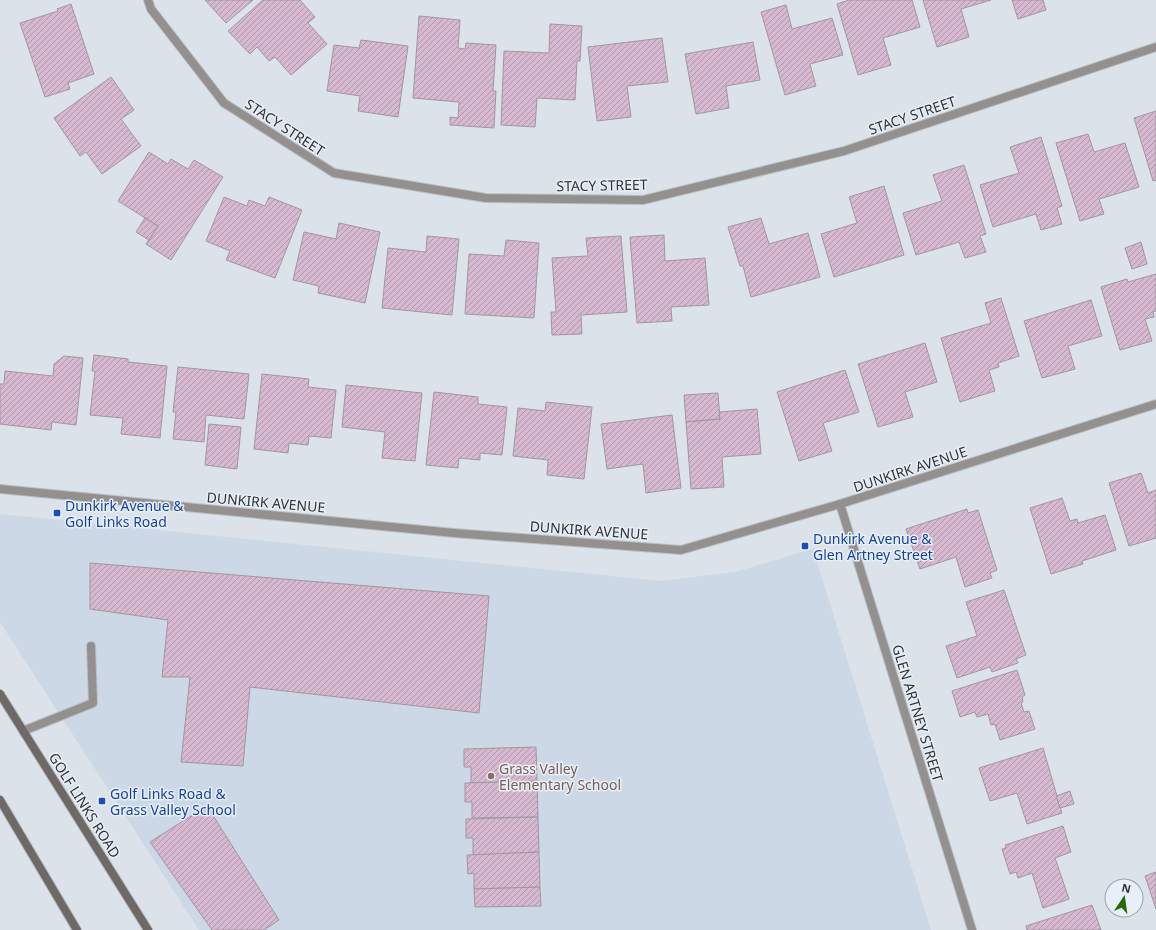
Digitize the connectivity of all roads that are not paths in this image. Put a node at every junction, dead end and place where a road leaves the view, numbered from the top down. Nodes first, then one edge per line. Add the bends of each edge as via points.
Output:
1 (148, 0) edge
2 (1156, 46) edge
3 (1156, 404) edge
4 (0, 489) edge
5 (840, 504) junction
6 (91, 646) dead end
7 (0, 694) edge
8 (23, 731) junction
9 (0, 800) edge
10 (77, 930) edge
11 (148, 930) edge
12 (972, 930) edge

1 - 2 street, STACY STREET via 151,9 224,103 334,173 486,198 643,200 844,151
3 - 5 street, DUNKIRK AVENUE
4 - 5 street, DUNKIRK AVENUE via 454,533 681,550
5 - 12 street, GLEN ARTNEY STREET
6 - 8 street via 93,703
7 - 8 main road, GOLF LINKS ROAD
8 - 11 main road, GOLF LINKS ROAD
9 - 10 main road

